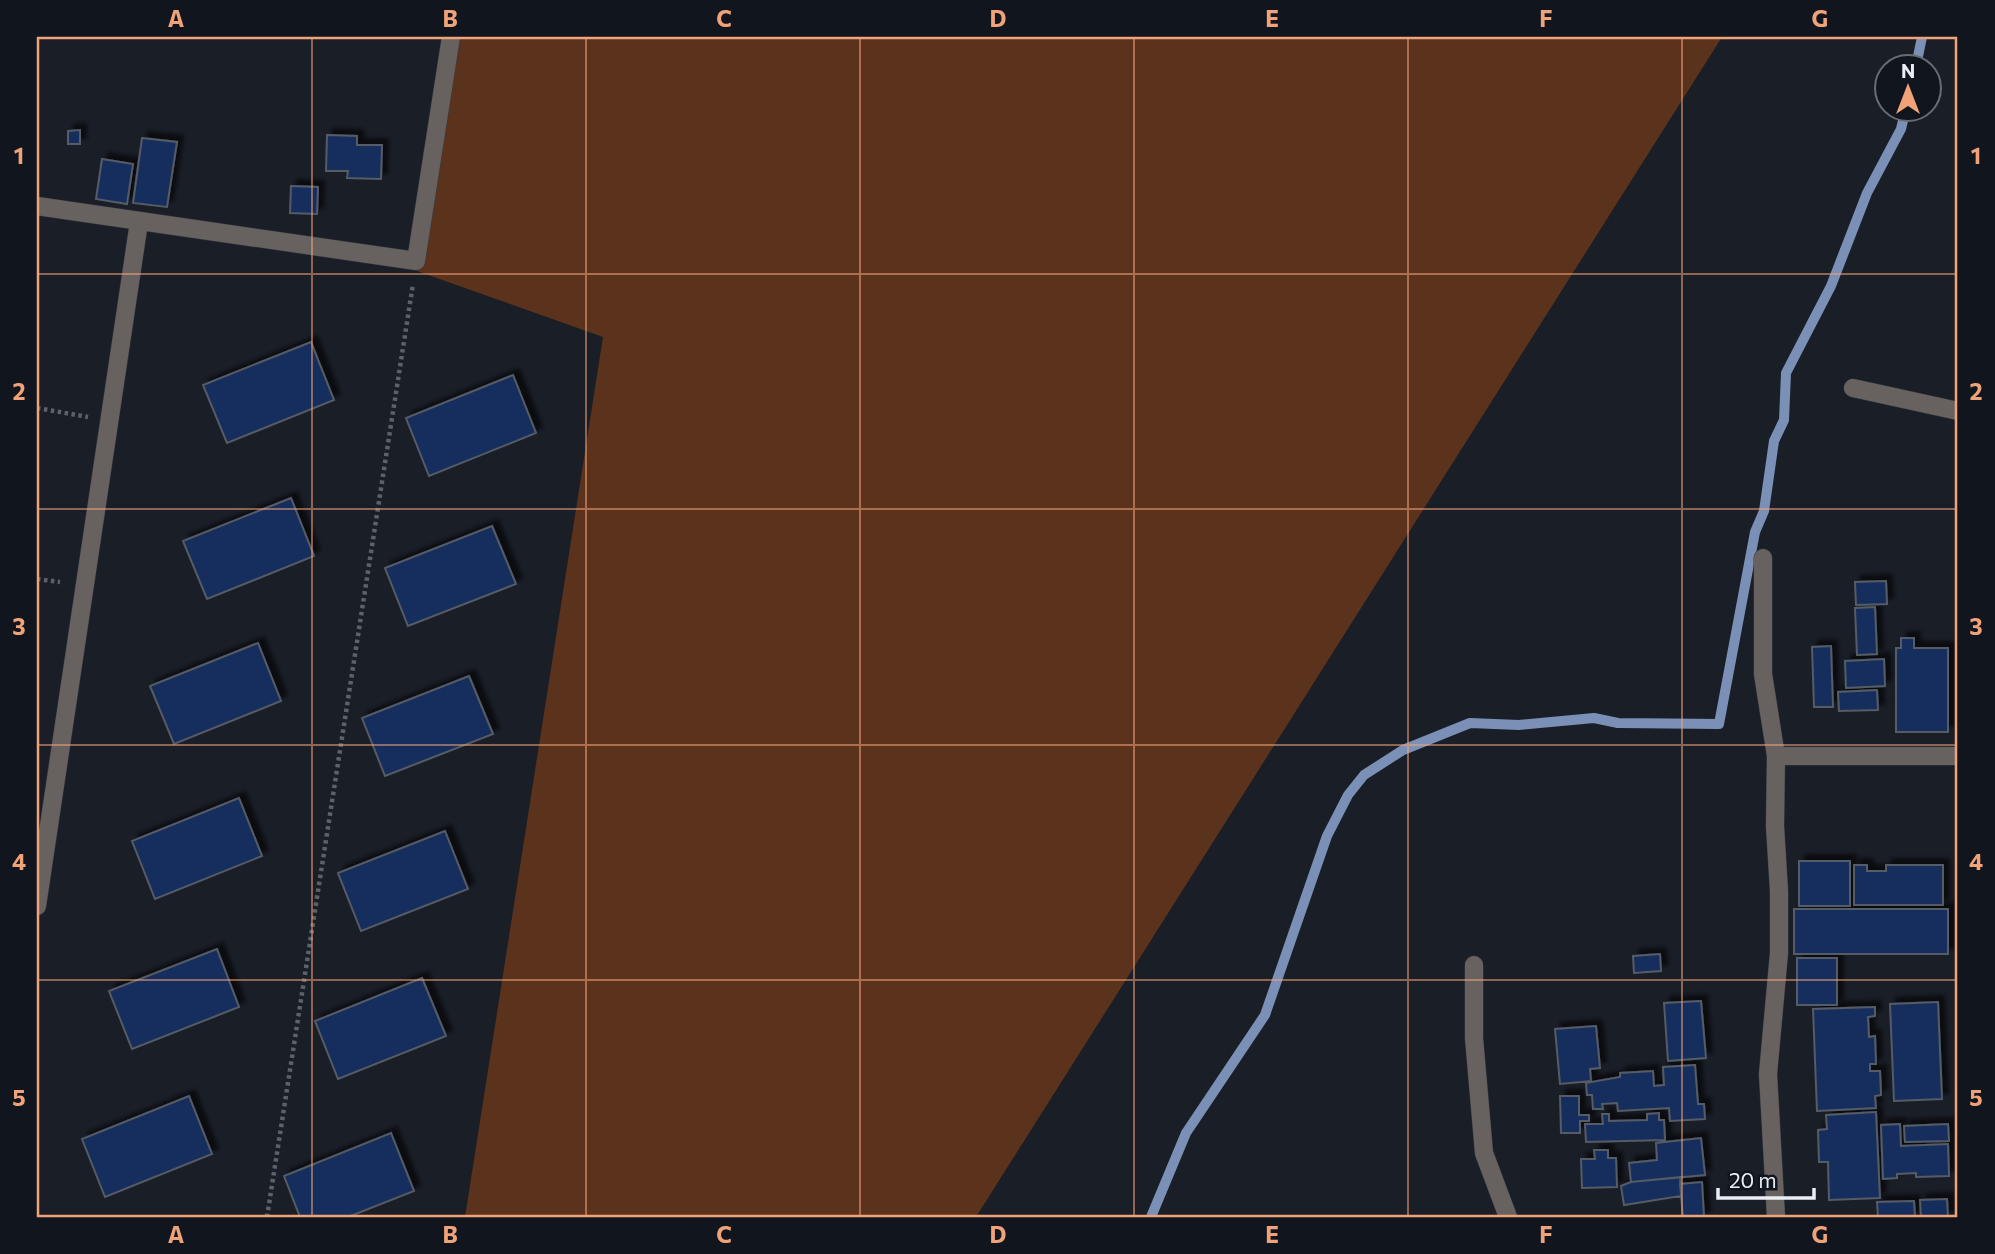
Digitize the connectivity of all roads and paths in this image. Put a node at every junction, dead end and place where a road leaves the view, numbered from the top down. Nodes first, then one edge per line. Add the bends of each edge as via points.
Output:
1 (451, 37) edge
2 (37, 206) edge
3 (139, 222) junction
4 (416, 261) junction
5 (1853, 388) dead end
6 (37, 408) edge
7 (1958, 411) edge
8 (109, 421) junction
9 (1763, 558) dead end
10 (1776, 756) junction
11 (1958, 756) edge
12 (37, 906) edge
13 (1474, 965) dead end
14 (267, 1217) edge
15 (1508, 1217) edge
16 (1776, 1217) edge

1 - 4 street
2 - 3 street
3 - 4 street
3 - 8 street
4 - 14 path
5 - 7 street
6 - 8 path
8 - 12 street
9 - 10 street via 1763,674
10 - 11 street
10 - 16 street via 1779,953 1768,1074
13 - 15 street via 1474,1038 1484,1153

